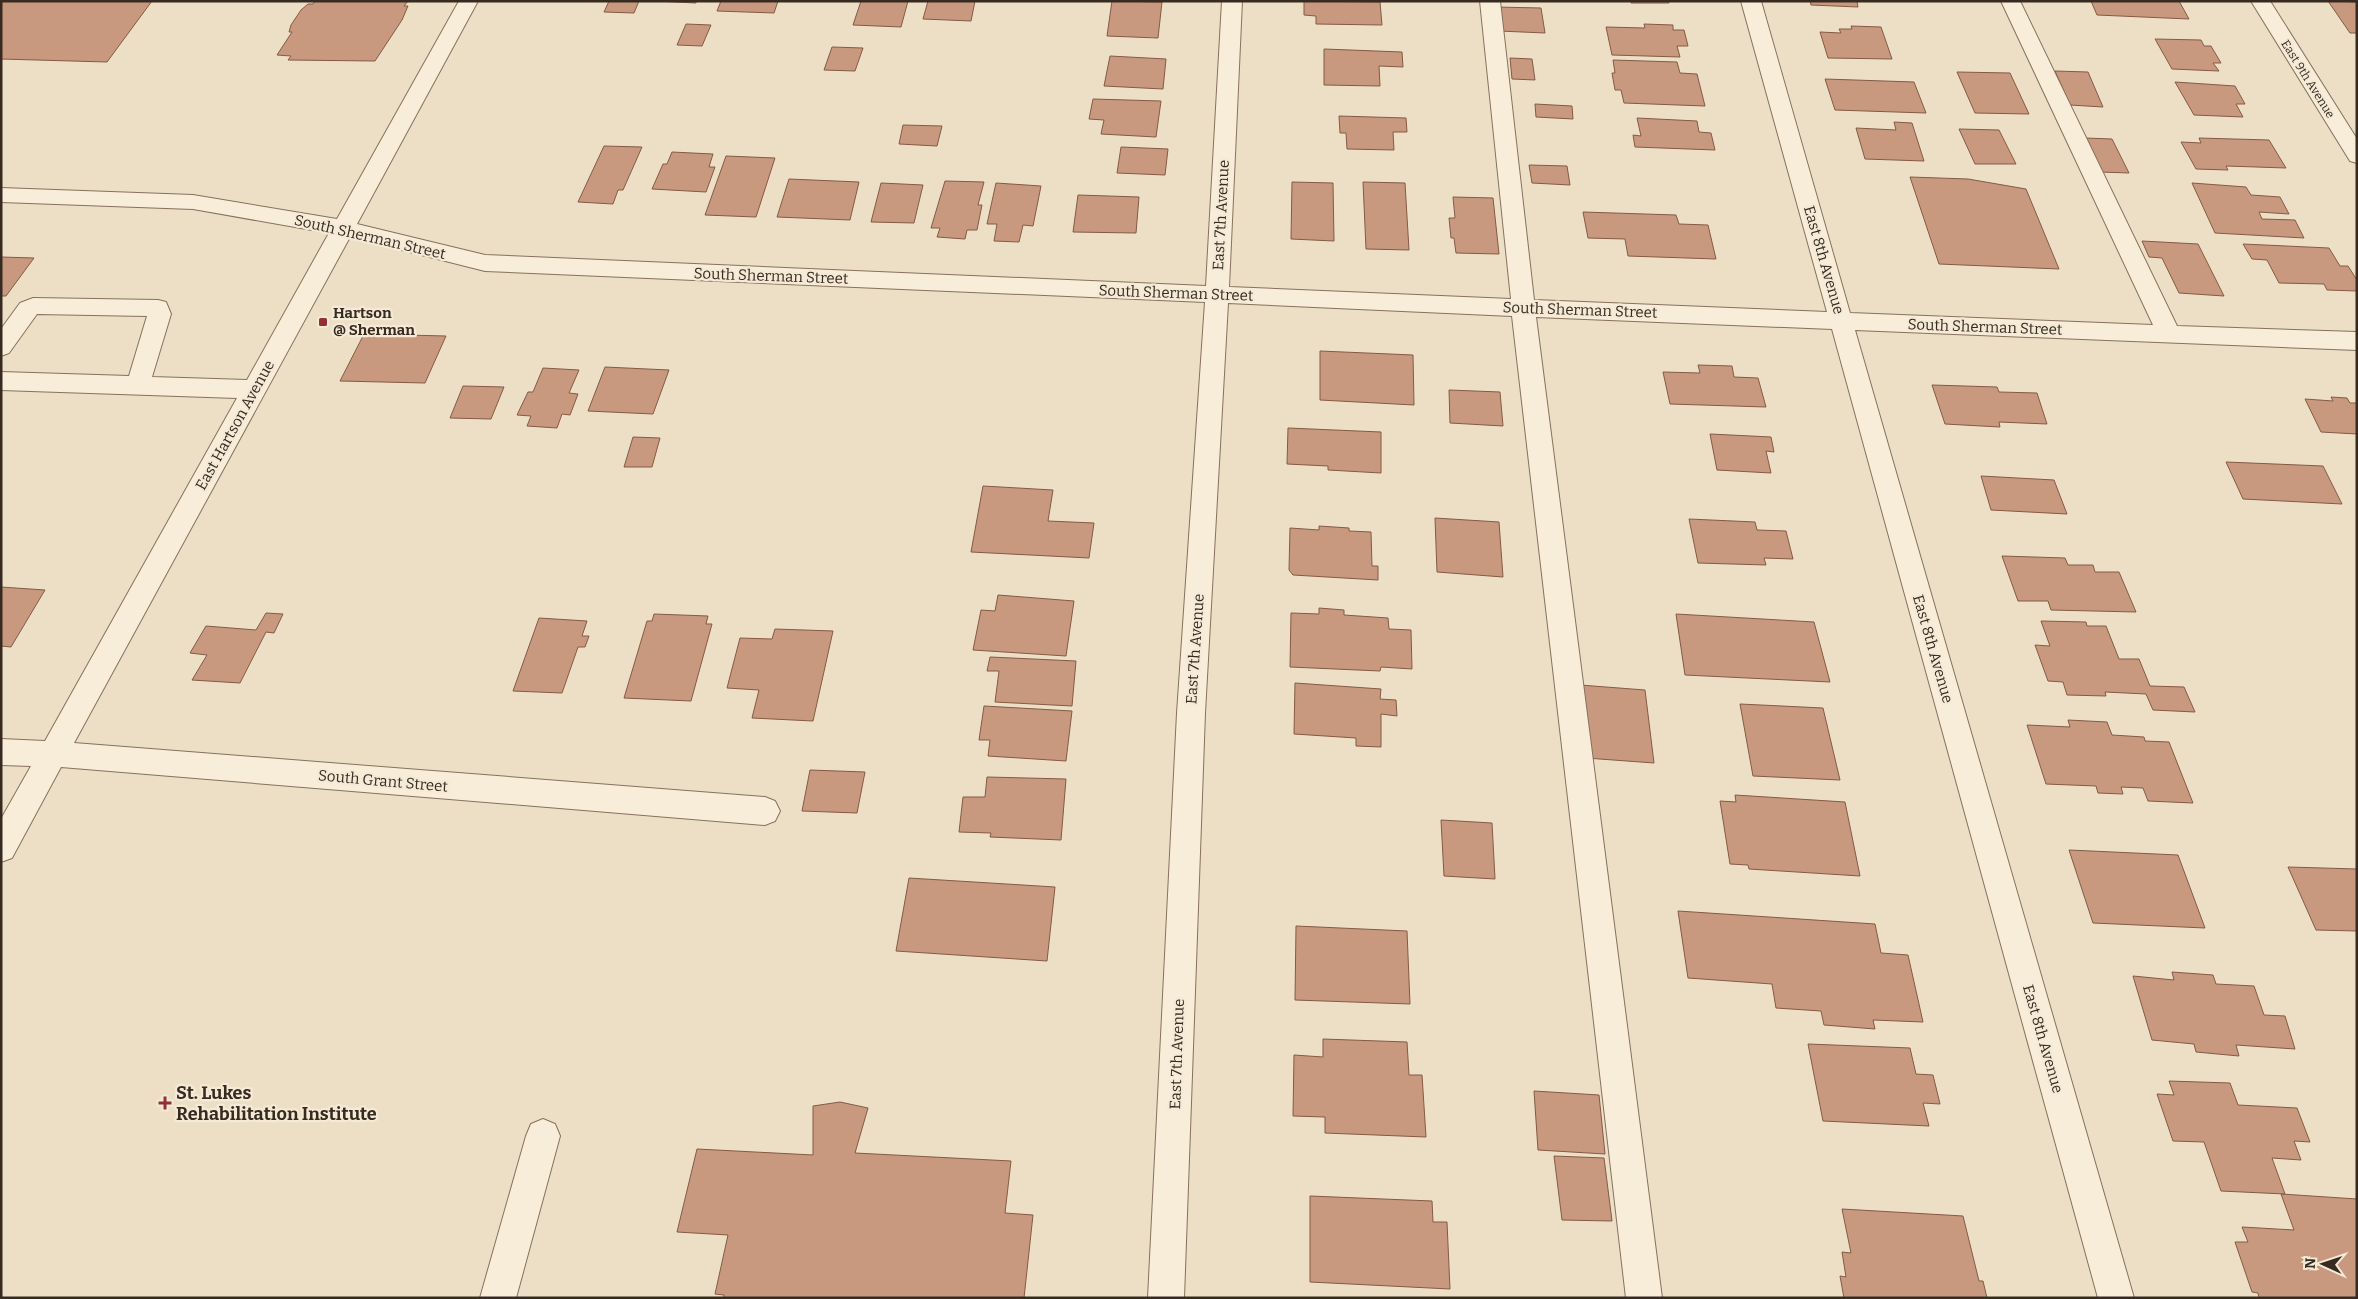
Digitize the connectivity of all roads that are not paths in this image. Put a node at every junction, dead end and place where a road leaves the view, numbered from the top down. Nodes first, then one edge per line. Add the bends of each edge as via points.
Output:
1 (469, 1) edge
2 (1232, 1) edge
3 (1490, 1) edge
4 (1751, 1) edge
5 (2010, 1) edge
6 (2260, 1) edge
7 (2357, 156) edge
8 (1, 195) edge
9 (344, 228) junction
10 (1217, 295) junction
11 (1524, 308) junction
12 (1841, 322) junction
13 (2169, 334) junction
14 (2357, 342) edge
15 (1, 347) edge
16 (1, 381) edge
17 (138, 385) junction
18 (255, 389) junction
19 (1, 752) edge
20 (55, 754) junction
21 (765, 812) dead end
22 (1, 848) edge
23 (543, 1136) dead end
24 (498, 1298) edge
25 (1166, 1298) edge
26 (1644, 1298) edge
27 (2116, 1298) edge

1 - 9 street, East Hartson Avenue
2 - 10 street, East 7th Avenue
3 - 11 street
4 - 12 street, East 8th Avenue
5 - 13 street
6 - 7 street, East 9th Avenue
8 - 9 street, South Sherman Street via 193,202
9 - 10 street, South Sherman Street via 485,263
9 - 18 street, East Hartson Avenue
10 - 11 street, South Sherman Street
10 - 25 street, East 7th Avenue via 1191,713
11 - 12 street, South Sherman Street
11 - 26 street
12 - 13 street, South Sherman Street
12 - 27 street, East 8th Avenue
13 - 14 street, South Sherman Street
15 - 17 street via 33,306 158,308
16 - 17 street
17 - 18 street
18 - 20 street, East Hartson Avenue
19 - 20 street, South Grant Street
20 - 21 street, South Grant Street
20 - 22 street, East Hartson Avenue
23 - 24 street

